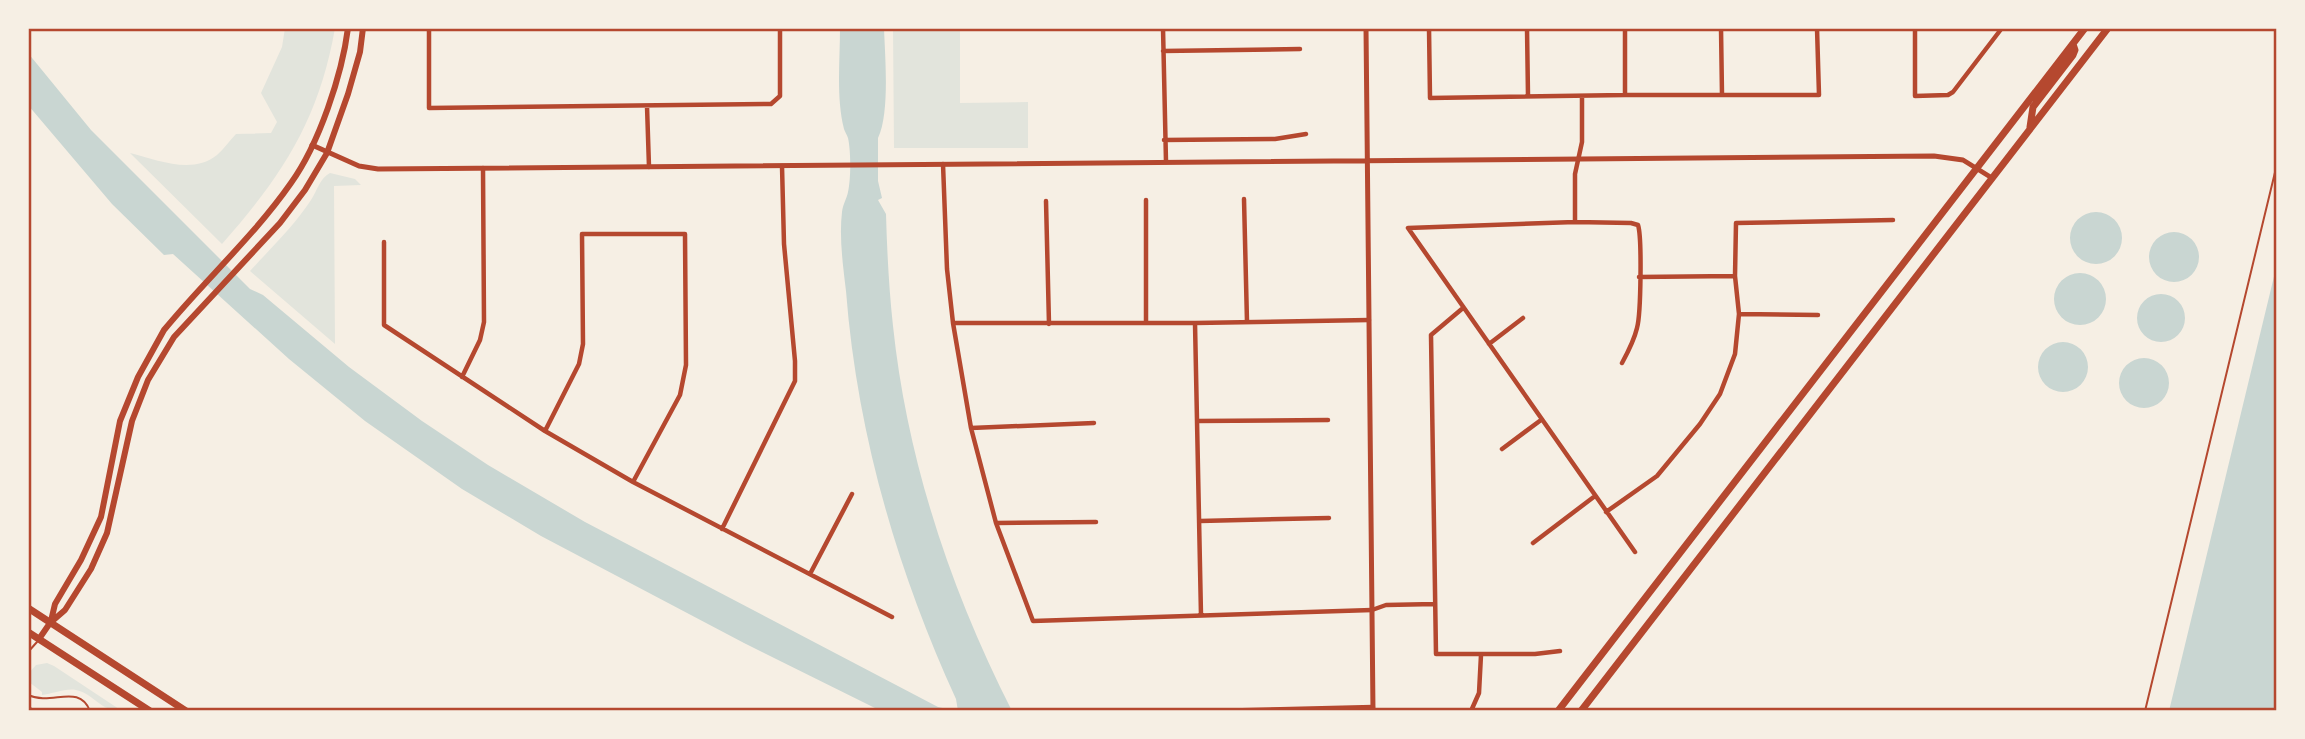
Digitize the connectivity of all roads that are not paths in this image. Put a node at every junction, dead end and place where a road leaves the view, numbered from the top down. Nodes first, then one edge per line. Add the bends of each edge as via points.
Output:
1 (348, 28) edge
2 (363, 28) edge
3 (429, 28) edge
4 (780, 28) edge
5 (1163, 28) edge
6 (1366, 28) edge
7 (1429, 28) edge
8 (1527, 28) edge
9 (1625, 28) edge
10 (1721, 28) edge
11 (1817, 28) edge
12 (1915, 28) edge
13 (2002, 28) edge
14 (2085, 28) edge
15 (2108, 28) edge
16 (2073, 44) junction
17 (1300, 48) dead end
18 (1163, 51) junction
19 (1625, 95) junction
20 (1722, 95) junction
21 (1528, 96) junction
22 (1582, 96) junction
23 (647, 106) junction
24 (2030, 128) junction
25 (1306, 134) dead end
26 (1164, 141) junction
27 (312, 145) junction
28 (327, 153) junction
29 (1578, 160) junction
30 (1368, 161) junction
31 (1166, 162) junction
32 (943, 164) junction
33 (782, 166) junction
34 (649, 167) junction
35 (1976, 167) junction
36 (483, 168) junction
37 (1992, 178) junction
38 (1146, 200) dead end
39 (1244, 200) dead end
40 (1046, 201) dead end
41 (1893, 220) dead end
42 (1575, 222) junction
43 (384, 242) dead end
44 (1735, 276) junction
45 (1639, 277) junction
46 (1463, 308) junction
47 (1739, 314) junction
48 (1818, 316) dead end
49 (1523, 318) dead end
50 (1370, 320) junction
51 (1247, 322) junction
52 (953, 323) junction
53 (1146, 323) junction
54 (1195, 323) junction
55 (1049, 324) junction
56 (1489, 344) junction
57 (1622, 363) dead end
58 (462, 377) junction
59 (1328, 420) dead end
60 (1541, 420) junction
61 (1197, 421) junction
62 (1094, 423) dead end
63 (971, 428) junction
64 (545, 431) junction
65 (1502, 449) dead end
66 (633, 482) junction
67 (852, 494) dead end
68 (1595, 496) junction
69 (1606, 512) junction
70 (1329, 518) dead end
71 (1200, 520) junction
72 (1096, 522) dead end
73 (996, 523) junction
74 (722, 529) junction
75 (1533, 542) dead end
76 (1682, 550) junction
77 (1635, 552) dead end
78 (1696, 561) junction
79 (810, 574) junction
80 (1435, 604) junction
81 (28, 608) edge
82 (1372, 610) junction
83 (1201, 615) junction
84 (892, 617) dead end
85 (50, 622) junction
86 (28, 632) edge
87 (39, 639) junction
88 (1560, 651) dead end
89 (28, 652) edge
90 (1481, 654) junction
91 (28, 695) edge
92 (28, 706) edge
93 (1373, 709) edge
94 (1308, 710) edge
95 (34, 711) edge
96 (90, 711) edge
97 (150, 711) edge
98 (186, 711) edge
99 (1212, 711) edge
100 (1471, 711) edge
101 (1558, 711) edge
102 (1581, 711) edge

1 - 27 main road via 338,78
2 - 28 main road via 348,94
3 - 23 street via 429,108
4 - 23 street via 777,101
5 - 18 street
6 - 30 street
7 - 21 street via 1430,98
8 - 21 street
9 - 19 street
10 - 20 street
11 - 20 street via 1819,95
12 - 13 street via 1915,96 1953,92
14 - 16 main road
15 - 24 main road
16 - 24 main road via 2073,55 2033,107
16 - 35 main road
17 - 18 street
18 - 26 street
19 - 20 street
19 - 22 street
21 - 22 street
22 - 29 street
23 - 34 street
24 - 37 main road
25 - 26 street
26 - 31 street
27 - 28 street
27 - 85 main road via 268,214 164,330 138,377 120,421 101,517
28 - 36 street via 378,169
28 - 85 main road via 280,223 174,337 148,380 132,421 107,533 92,569 65,610
29 - 30 street
29 - 35 street via 1934,156
29 - 42 street
30 - 31 street
30 - 50 street
31 - 32 street
32 - 33 street
32 - 52 street
33 - 34 street
33 - 74 street via 795,381
34 - 36 street
35 - 37 street
35 - 76 main road
36 - 58 street via 484,322
37 - 78 main road
38 - 53 street
39 - 51 street
40 - 55 street
41 - 44 street via 1736,223
42 - 45 street via 1638,225
42 - 46 street via 1408,228
43 - 58 street via 384,326
44 - 45 street
44 - 47 street
45 - 57 street via 1638,326
46 - 56 street
46 - 80 street via 1432,335
47 - 48 street
47 - 69 street via 1735,354 1720,394 1700,424 1657,476
49 - 56 street
50 - 51 street
50 - 82 street
51 - 54 street
52 - 55 street
52 - 63 street
53 - 54 street
53 - 55 street
54 - 61 street
56 - 60 street
58 - 64 street
59 - 61 street
60 - 65 street
60 - 68 street
61 - 71 street
62 - 63 street
63 - 73 street
64 - 66 street
64 - 66 street via 581,354 582,234 685,234 686,365 680,395
66 - 74 street
67 - 79 street
68 - 69 street
68 - 75 street
69 - 77 street
70 - 71 street
71 - 83 street
72 - 73 street
73 - 83 street via 1033,621
74 - 79 street
76 - 78 main road
76 - 101 main road
78 - 102 main road
79 - 84 street
80 - 82 street via 1386,605
80 - 90 street via 1436,654
81 - 85 main road
82 - 83 street
82 - 93 street
85 - 87 main road
85 - 98 main road
86 - 87 main road
87 - 89 lane
87 - 97 main road
88 - 90 street
90 - 100 street via 1479,694
91 - 96 lane via 46,700 79,697
92 - 95 lane
93 - 94 street
94 - 99 street

